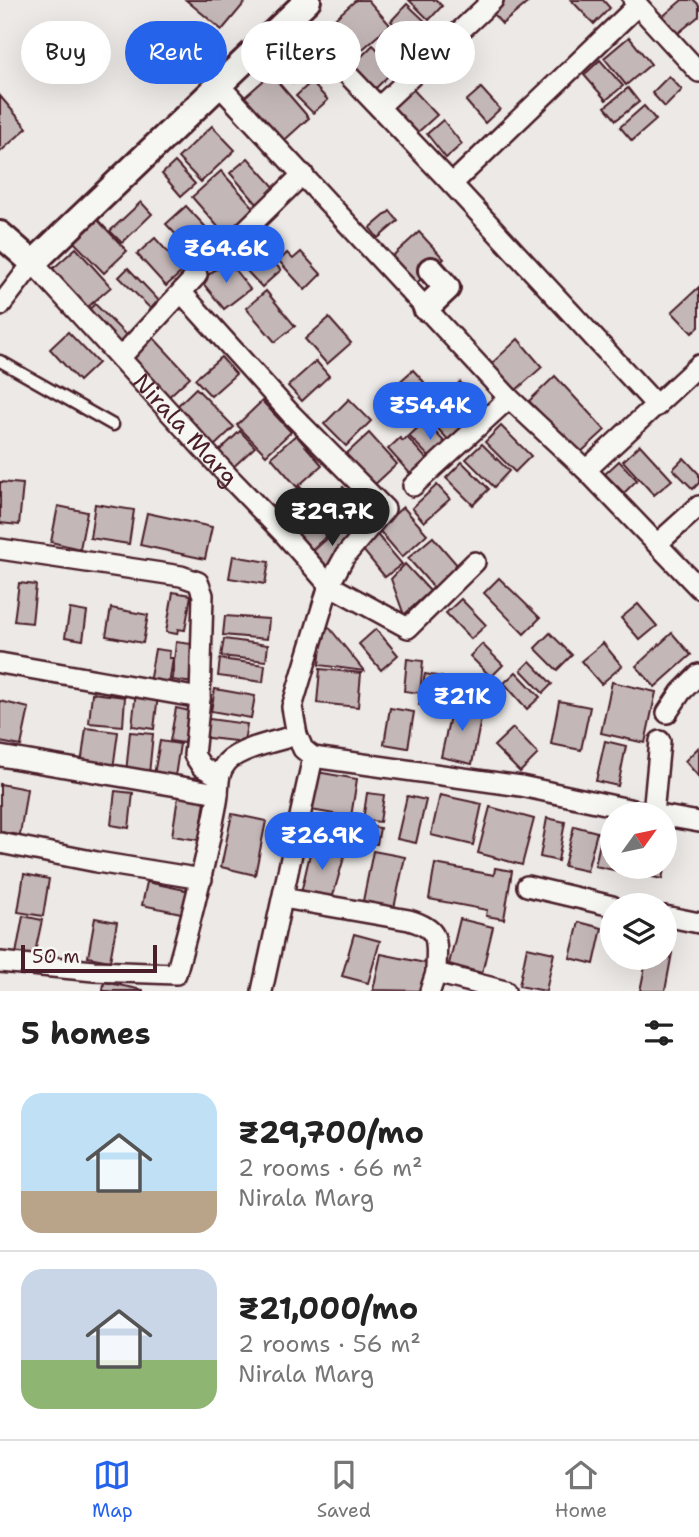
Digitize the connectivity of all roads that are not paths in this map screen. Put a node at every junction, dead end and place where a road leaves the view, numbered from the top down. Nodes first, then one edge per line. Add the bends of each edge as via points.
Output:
1 (493, 0) edge
2 (635, 2) edge
3 (300, 5) edge
4 (699, 72) edge
5 (219, 85) junction
6 (379, 107) junction
7 (303, 174) junction
8 (452, 184) junction
9 (1, 235) edge
10 (217, 258) dead end
11 (33, 263) junction
12 (430, 270) dead end
13 (197, 275) dead end
14 (182, 293) junction
15 (0, 306) edge
16 (425, 308) junction
17 (120, 358) junction
18 (0, 361) edge
19 (699, 365) edge
20 (509, 398) junction
21 (657, 406) junction
22 (113, 425) dead end
23 (586, 470) junction
24 (413, 486) dead end
25 (699, 506) edge
26 (657, 544) junction
27 (0, 549) edge
28 (475, 562) dead end
29 (329, 585) junction
30 (699, 588) edge
31 (0, 663) edge
32 (699, 674) edge
33 (200, 698) junction
34 (667, 713) dead end
35 (297, 735) junction
36 (660, 741) dead end
37 (0, 756) edge
38 (313, 757) junction
39 (218, 784) junction
40 (653, 802) edge
41 (600, 803) edge
42 (677, 818) edge
43 (699, 822) edge
44 (0, 843) edge
45 (202, 879) junction
46 (527, 886) dead end
47 (283, 898) junction
48 (600, 903) edge
49 (677, 918) edge
50 (699, 923) edge
51 (0, 962) edge
52 (433, 982) edge
53 (262, 991) edge
54 (505, 991) edge

1 - 6 street
2 - 4 street
2 - 8 street
3 - 5 street
3 - 6 street
5 - 7 street
5 - 11 street
6 - 8 street
7 - 10 street
7 - 16 street
8 - 21 street
9 - 11 street, Nirala Marg
11 - 15 street
11 - 17 street, Nirala Marg
12 - 16 street via 447,288
13 - 14 street
14 - 17 street
14 - 29 street via 290,414 384,509 345,556
16 - 20 street
17 - 29 street, Nirala Marg
18 - 22 lane
19 - 21 street
20 - 23 street
20 - 24 street
21 - 23 street
23 - 26 street
25 - 26 street
26 - 30 street
27 - 33 street via 198,582 203,595
28 - 29 street, Nirala Marg via 408,628
29 - 35 street via 292,707
31 - 33 street
32 - 34 street
33 - 39 street via 194,755
35 - 38 street
35 - 39 street via 239,754 228,761
36 - 40 street
37 - 39 street
38 - 41 street via 521,786
38 - 47 street
39 - 45 street
42 - 43 street
44 - 45 street
45 - 51 street via 176,974
46 - 48 street
47 - 52 street via 426,925 436,937
47 - 53 street
49 - 50 street
52 - 54 street

